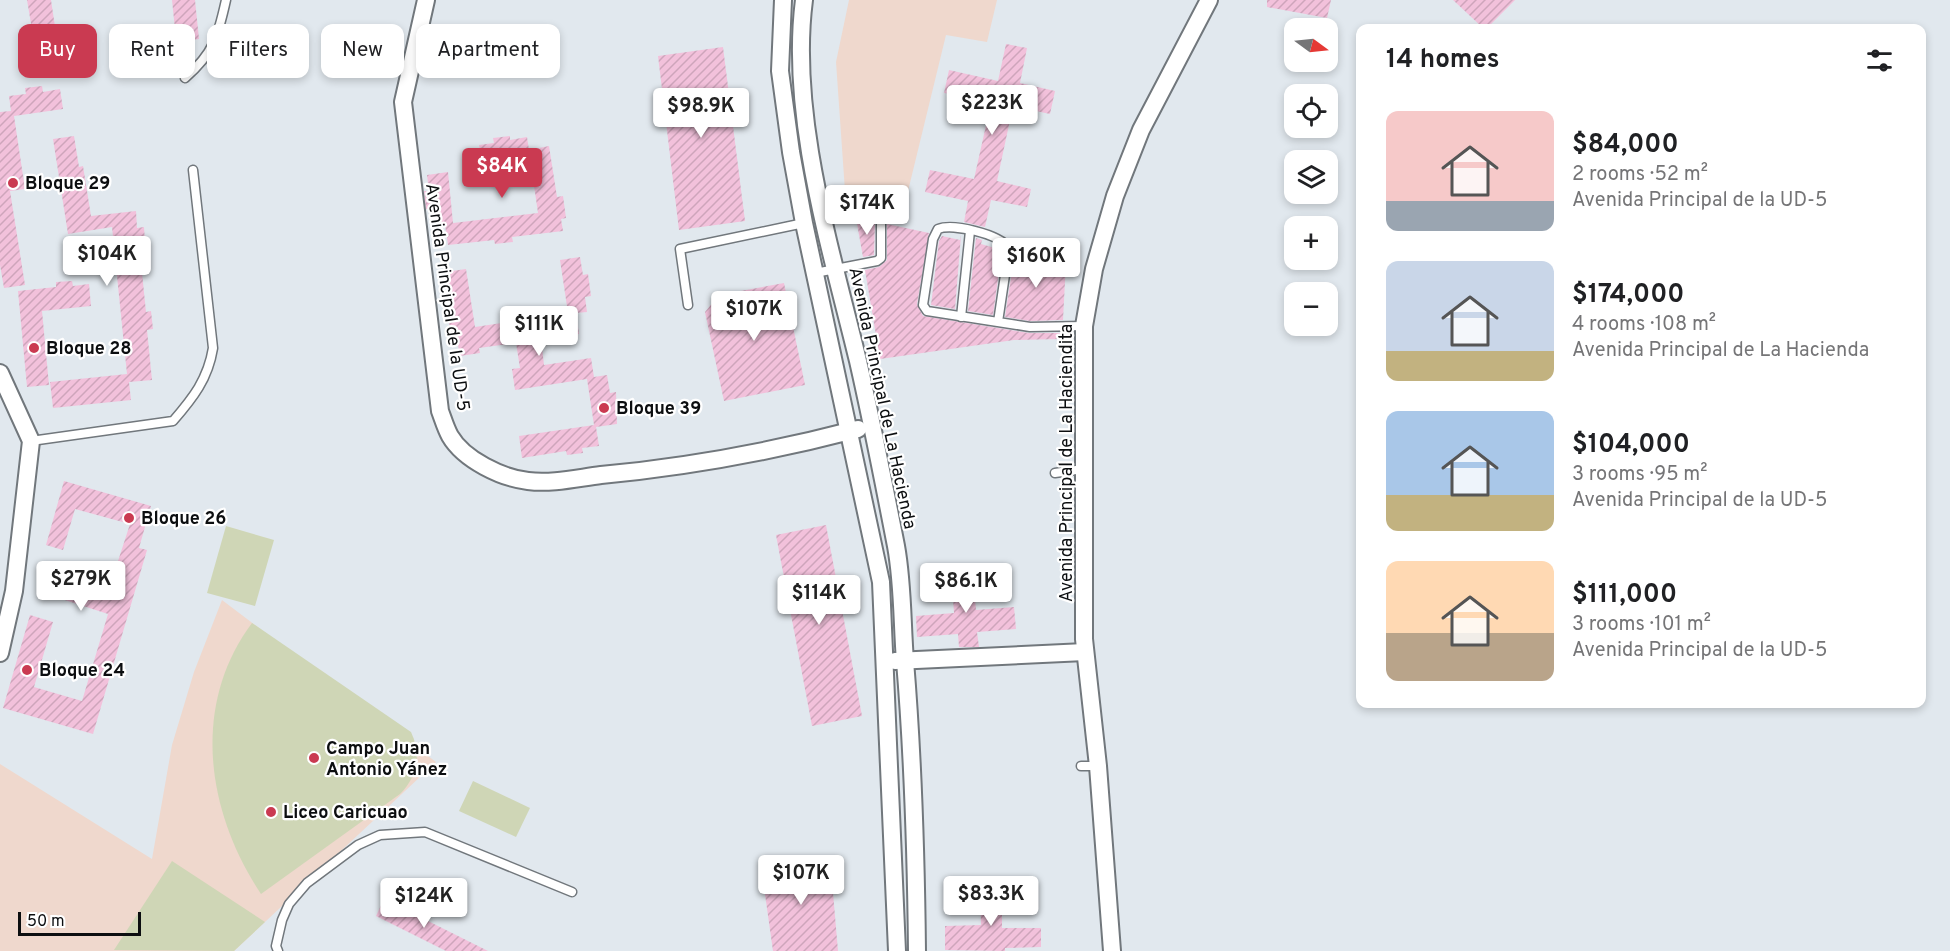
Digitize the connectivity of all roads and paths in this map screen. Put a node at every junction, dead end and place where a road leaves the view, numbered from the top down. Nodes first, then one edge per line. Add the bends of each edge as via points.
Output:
1 (226, 0) edge
2 (426, 0) edge
3 (783, 0) edge
4 (804, 0) edge
5 (1209, 0) edge
6 (195, 70) edge
7 (193, 170) dead end
8 (824, 217) junction
9 (881, 220) dead end
10 (804, 223) junction
11 (970, 231) junction
12 (835, 269) junction
13 (815, 273) junction
14 (688, 305) dead end
15 (961, 317) junction
16 (998, 322) junction
17 (1084, 326) junction
18 (0, 373) edge
19 (871, 426) junction
20 (848, 432) junction
21 (31, 441) junction
22 (1083, 469) junction
23 (1055, 472) dead end
24 (0, 652) edge
25 (1086, 652) junction
26 (905, 661) junction
27 (886, 662) junction
28 (909, 718) junction
29 (889, 721) junction
30 (572, 892) dead end
31 (278, 951) edge
32 (897, 951) edge
33 (917, 951) edge
34 (1112, 951) edge

1 - 6 lane via 213,48
2 - 20 street, Avenida Principal de la UD-5 via 403,102 440,411 451,438 474,459 500,473 527,481 551,481 642,471
3 - 10 street via 780,71
4 - 8 street, Avenida Principal de La Hacienda via 801,82
5 - 17 street, Avenida Principal de La Haciendita via 1141,130 1115,196 1094,269
7 - 21 lane via 213,348 210,369 199,389 173,421
8 - 10 street
8 - 12 street, Avenida Principal de La Hacienda
9 - 12 lane via 881,258
10 - 13 street
10 - 14 lane via 680,249
11 - 15 lane
11 - 15 lane via 951,226 938,229 934,235 922,305 933,314
11 - 16 lane via 997,237 1009,248
12 - 13 lane
12 - 19 street, Avenida Principal de La Hacienda
13 - 20 street
15 - 16 lane
16 - 17 lane via 1030,327
17 - 22 street, Avenida Principal de La Haciendita
18 - 21 street
19 - 20 street, Avenida Principal de la UD-5
19 - 26 street, Avenida Principal de La Hacienda via 901,578
20 - 27 street via 876,549
21 - 24 street via 14,591
22 - 23 lane
22 - 25 street, Avenida Principal de La Haciendita
25 - 26 street
25 - 34 street, Avenida Principal de La Haciendita via 1090,766
26 - 27 street
26 - 28 street, Avenida Principal de La Hacienda
27 - 29 street
28 - 29 lane
28 - 33 street, Avenida Principal de La Hacienda
29 - 32 street
30 - 31 lane via 424,832 380,835 358,845 307,883 289,904 282,920

